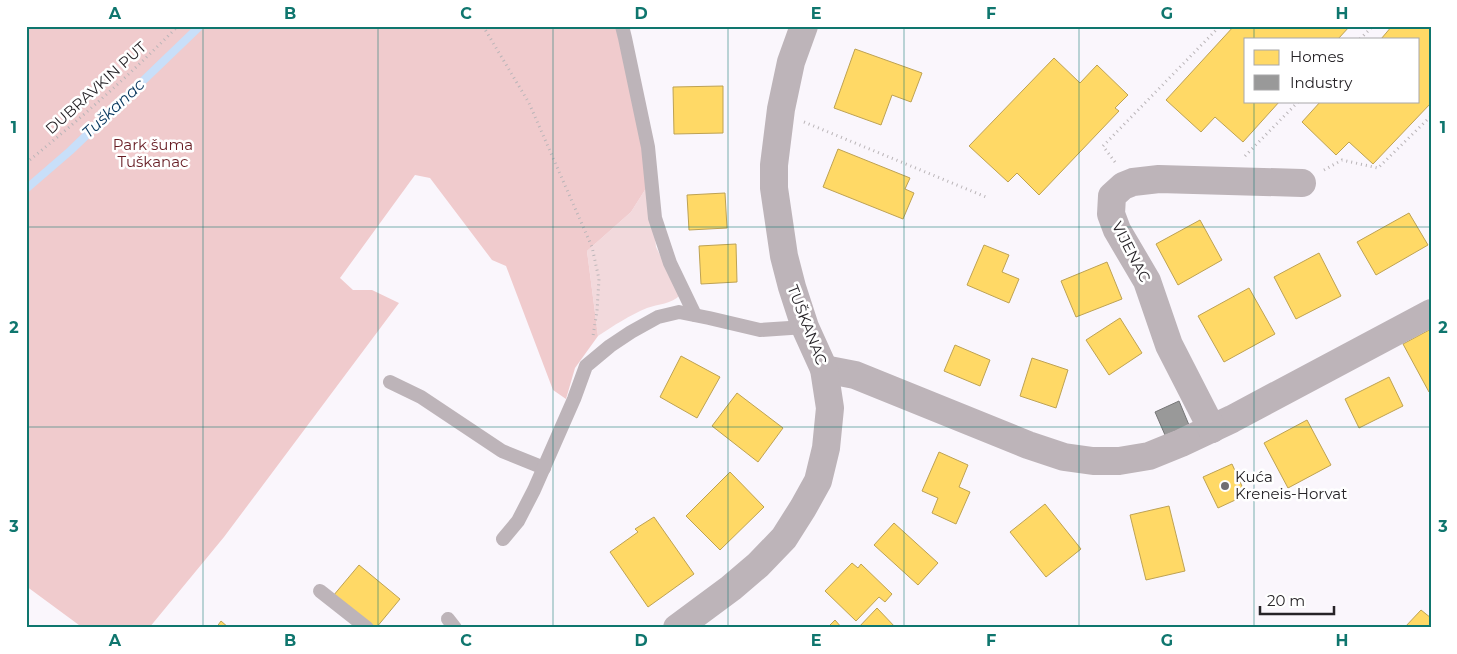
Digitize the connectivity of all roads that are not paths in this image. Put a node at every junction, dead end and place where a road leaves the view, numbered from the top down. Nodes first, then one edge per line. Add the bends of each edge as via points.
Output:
1 (622, 26) edge
2 (804, 26) edge
3 (1302, 183) road end
4 (1431, 314) edge
5 (695, 315) junction
6 (805, 327) junction
7 (824, 369) junction
8 (390, 382) dead end
9 (1212, 429) junction
10 (544, 468) junction
11 (504, 539) dead end
12 (320, 591) dead end
13 (368, 628) edge
14 (677, 628) edge

1 - 5 lane via 648,147 655,218 670,263
2 - 6 street, TUŠKANAC via 791,62 780,110 774,188 784,256
3 - 9 street, VIJENAC via 1159,178 1133,182 1112,196 1112,214 1117,230 1147,281 1169,344
4 - 9 street
5 - 6 lane via 760,330
5 - 10 lane via 679,312 658,317 610,346 586,366
6 - 7 street, TUŠKANAC
7 - 9 street via 855,375 1064,457 1119,461 1149,456
7 - 14 street, TUŠKANAC via 830,408 826,448 818,481 803,508 784,538 758,565
8 - 10 lane via 421,397 502,451
10 - 11 lane via 518,521
12 - 13 lane

